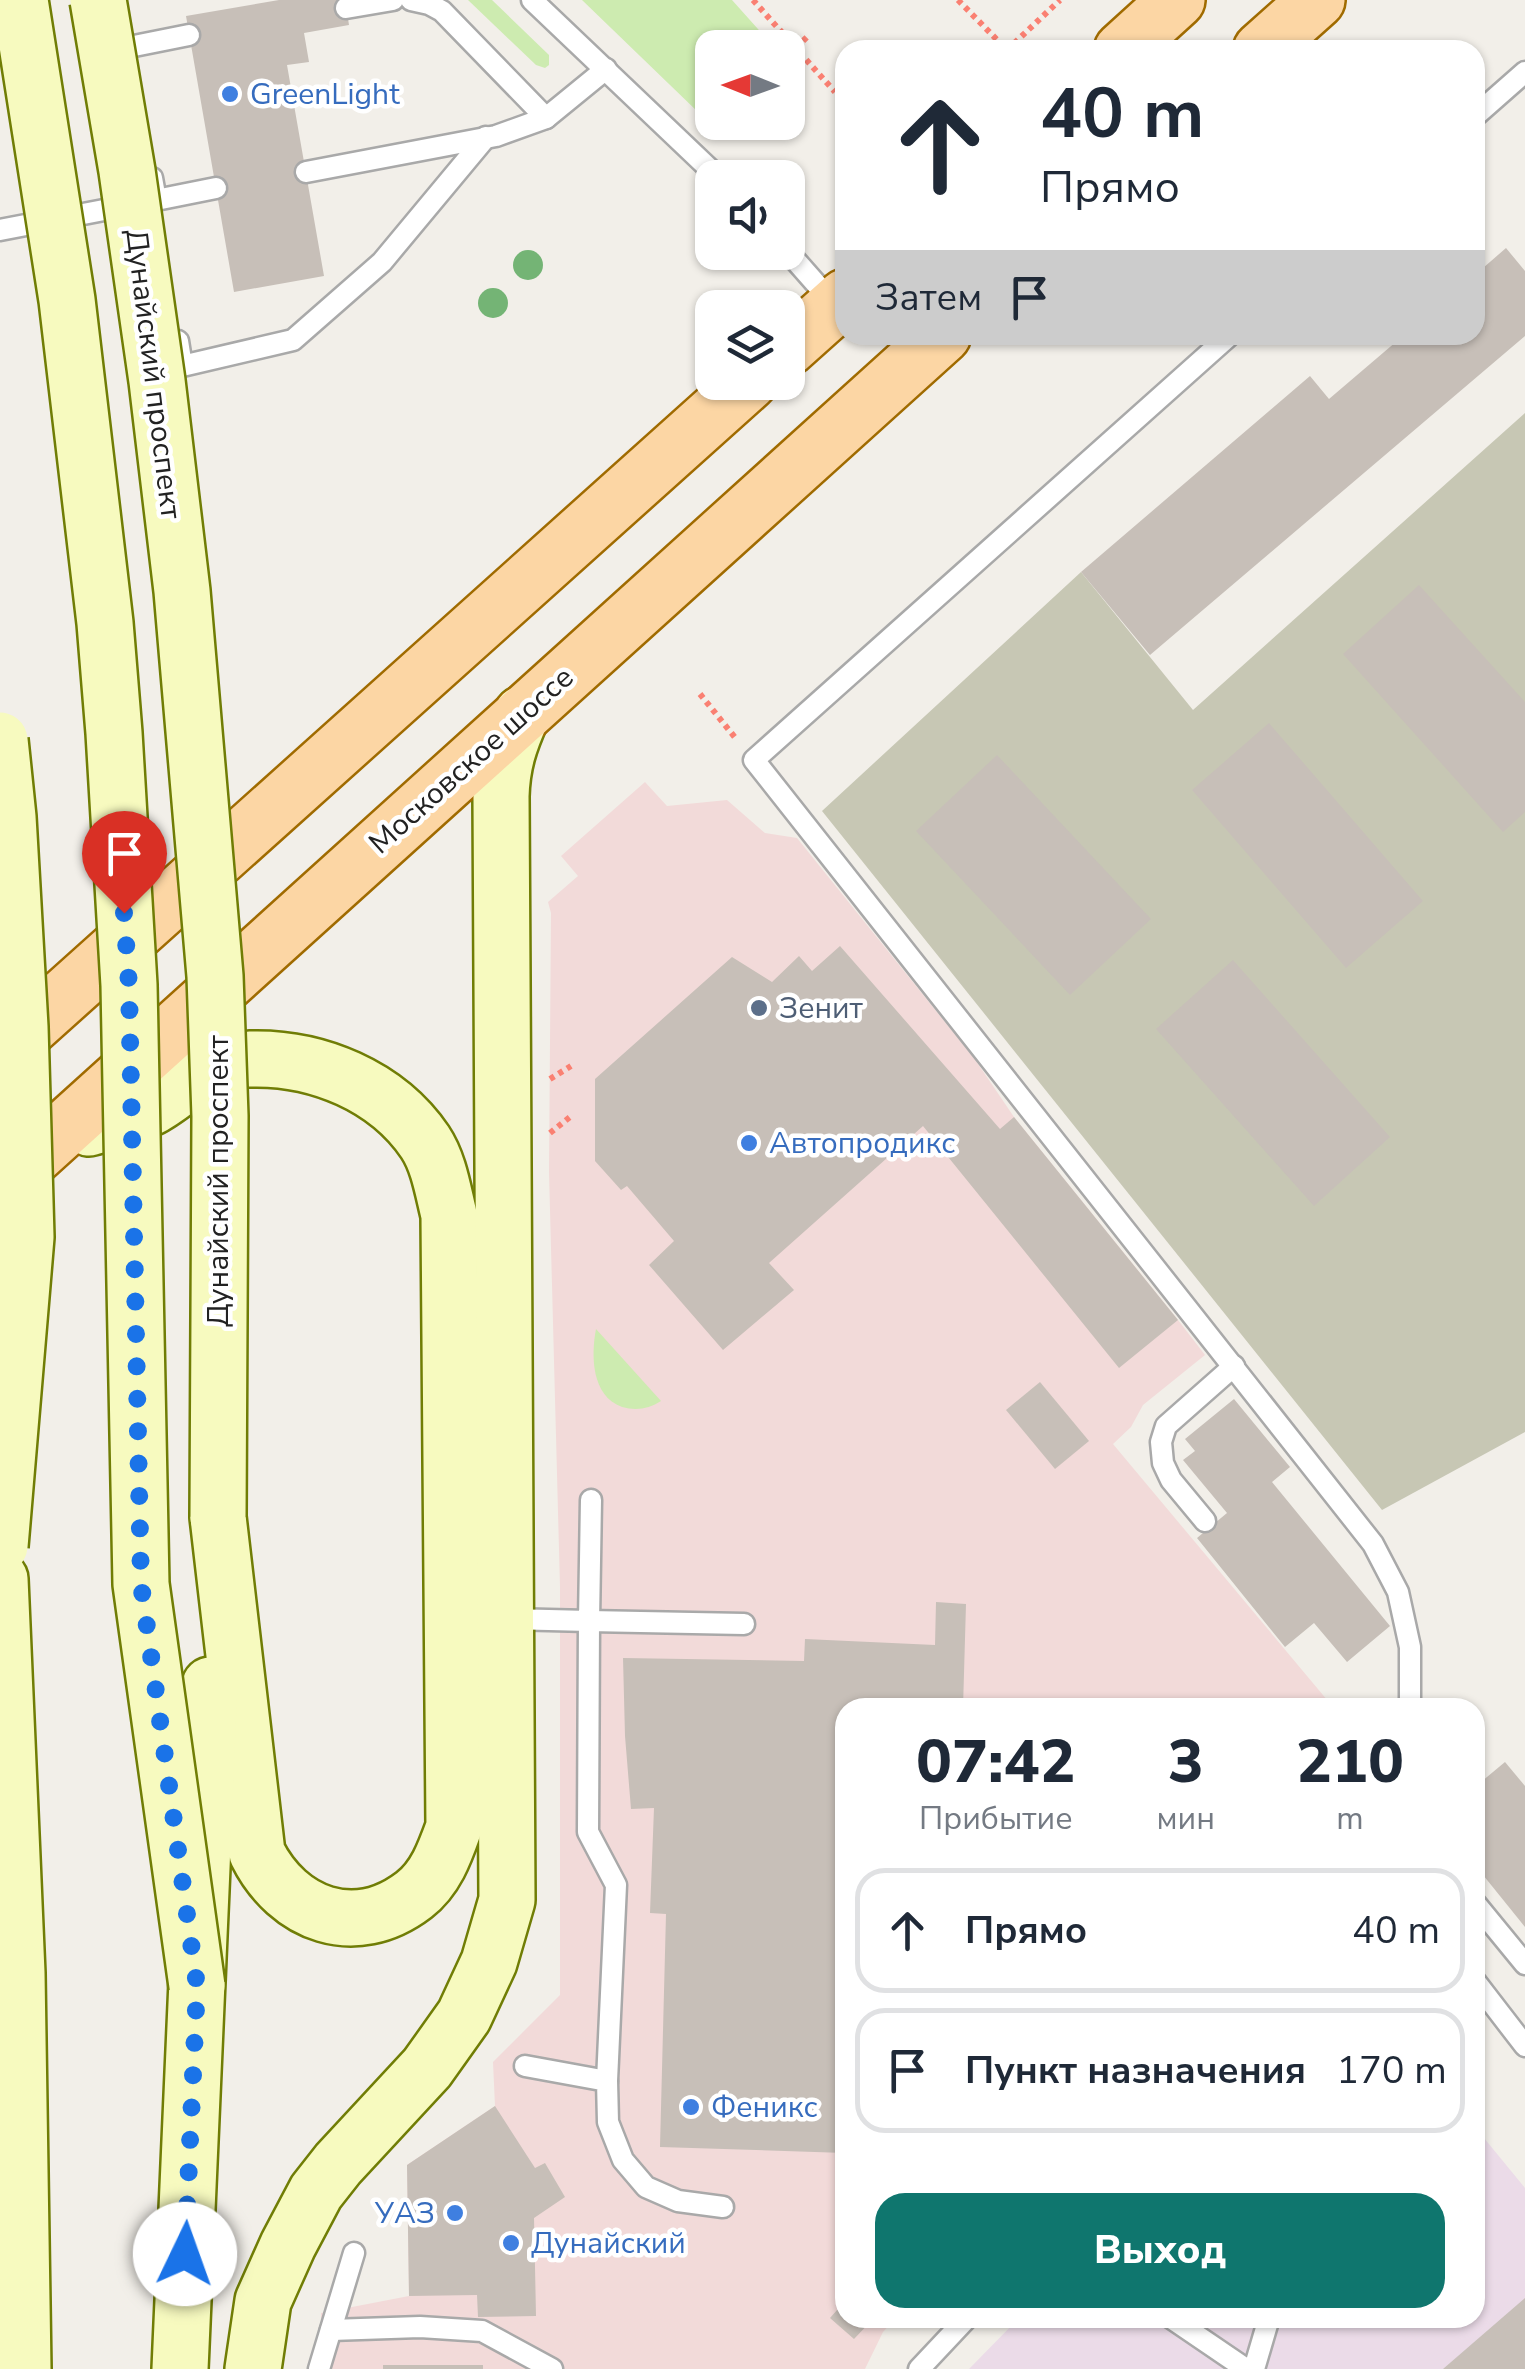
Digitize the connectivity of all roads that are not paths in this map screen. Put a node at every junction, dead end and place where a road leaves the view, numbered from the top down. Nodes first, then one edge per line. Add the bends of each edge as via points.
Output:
1 (20, 0) edge
2 (393, 0) edge
3 (411, 0) edge
4 (532, 0) edge
5 (1177, 0) edge
6 (1316, 0) edge
7 (346, 8) dead end
8 (122, 36) edge
9 (190, 36) dead end
10 (1133, 40) edge
11 (1272, 40) edge
12 (606, 68) junction
13 (1525, 72) edge
14 (1485, 107) edge
15 (546, 118) junction
16 (486, 138) junction
17 (701, 160) edge
18 (149, 162) dead end
19 (306, 172) dead end
20 (216, 188) dead end
21 (157, 209) junction
22 (0, 230) edge
23 (805, 268) edge
24 (835, 296) edge
25 (835, 306) edge
26 (176, 329) dead end
27 (805, 333) edge
28 (932, 345) edge
29 (1219, 345) edge
30 (729, 400) edge
31 (522, 714) junction
32 (0, 740) edge
33 (0, 1054) edge
34 (53, 1139) junction
35 (0, 1187) edge
36 (1234, 1366) junction
37 (591, 1500) dead end
38 (218, 1517) junction
39 (1205, 1521) dead end
40 (0, 1546) edge
41 (0, 1580) edge
42 (506, 1619) junction
43 (589, 1621) junction
44 (744, 1624) dead end
45 (1410, 1698) edge
46 (1485, 1915) edge
47 (1525, 1964) edge
48 (197, 1986) junction
49 (1485, 1994) edge
50 (1525, 2046) edge
51 (526, 2066) dead end
52 (608, 2082) junction
53 (723, 2207) dead end
54 (354, 2253) dead end
55 (958, 2328) edge
56 (1187, 2328) edge
57 (1266, 2328) edge
58 (331, 2330) junction
59 (23, 2369) edge
60 (180, 2369) edge
61 (253, 2369) edge
62 (319, 2369) edge
63 (552, 2369) edge
64 (919, 2369) edge
65 (1246, 2369) edge
66 (1254, 2369) edge

1 - 48 main road, bridge via 67,300 114,732 129,985 141,1584
2 - 7 lane
3 - 15 lane via 442,11
4 - 12 lane
5 - 10 main road
6 - 11 main road
8 - 9 lane
8 - 38 main road, Дунайский проспект, bridge via 127,171 182,591 215,976
12 - 15 lane
12 - 17 lane
13 - 14 lane
15 - 16 lane
16 - 19 lane
16 - 26 lane via 382,262 294,340 182,366
18 - 21 lane
20 - 21 lane
21 - 22 lane
23 - 24 lane
25 - 27 main road
28 - 31 main road, Московское шоссе
29 - 36 lane via 754,760
30 - 33 main road
31 - 34 main road, Московское шоссе
31 - 42 main road via 502,769 500,796
32 - 40 main road, bridge via 20,1026 26,1237
34 - 35 main road, Московское шоссе
34 - 38 main road via 149,1108 218,1064 260,1059 299,1062 362,1085 428,1145 449,1215 454,1827 440,1865 396,1906 347,1918 318,1914 278,1886 257,1853
36 - 39 lane via 1166,1426 1161,1442 1171,1480
36 - 45 lane via 1373,1544 1398,1592 1410,1647
37 - 43 lane
38 - 48 main road, Дунайский проспект, bridge
41 - 59 main road via 17,1972
42 - 43 lane
42 - 61 main road via 507,1900 488,1962 464,2016 426,2068 316,2192 264,2301
43 - 44 lane
43 - 52 lane via 588,1832 616,1885
46 - 47 lane
48 - 60 main road, Дунайский проспект
49 - 50 lane
51 - 52 lane
52 - 53 lane via 608,2122 623,2160 646,2187 678,2201
54 - 58 lane
55 - 64 lane
56 - 65 lane
57 - 66 lane
58 - 62 lane
58 - 63 lane via 482,2331

